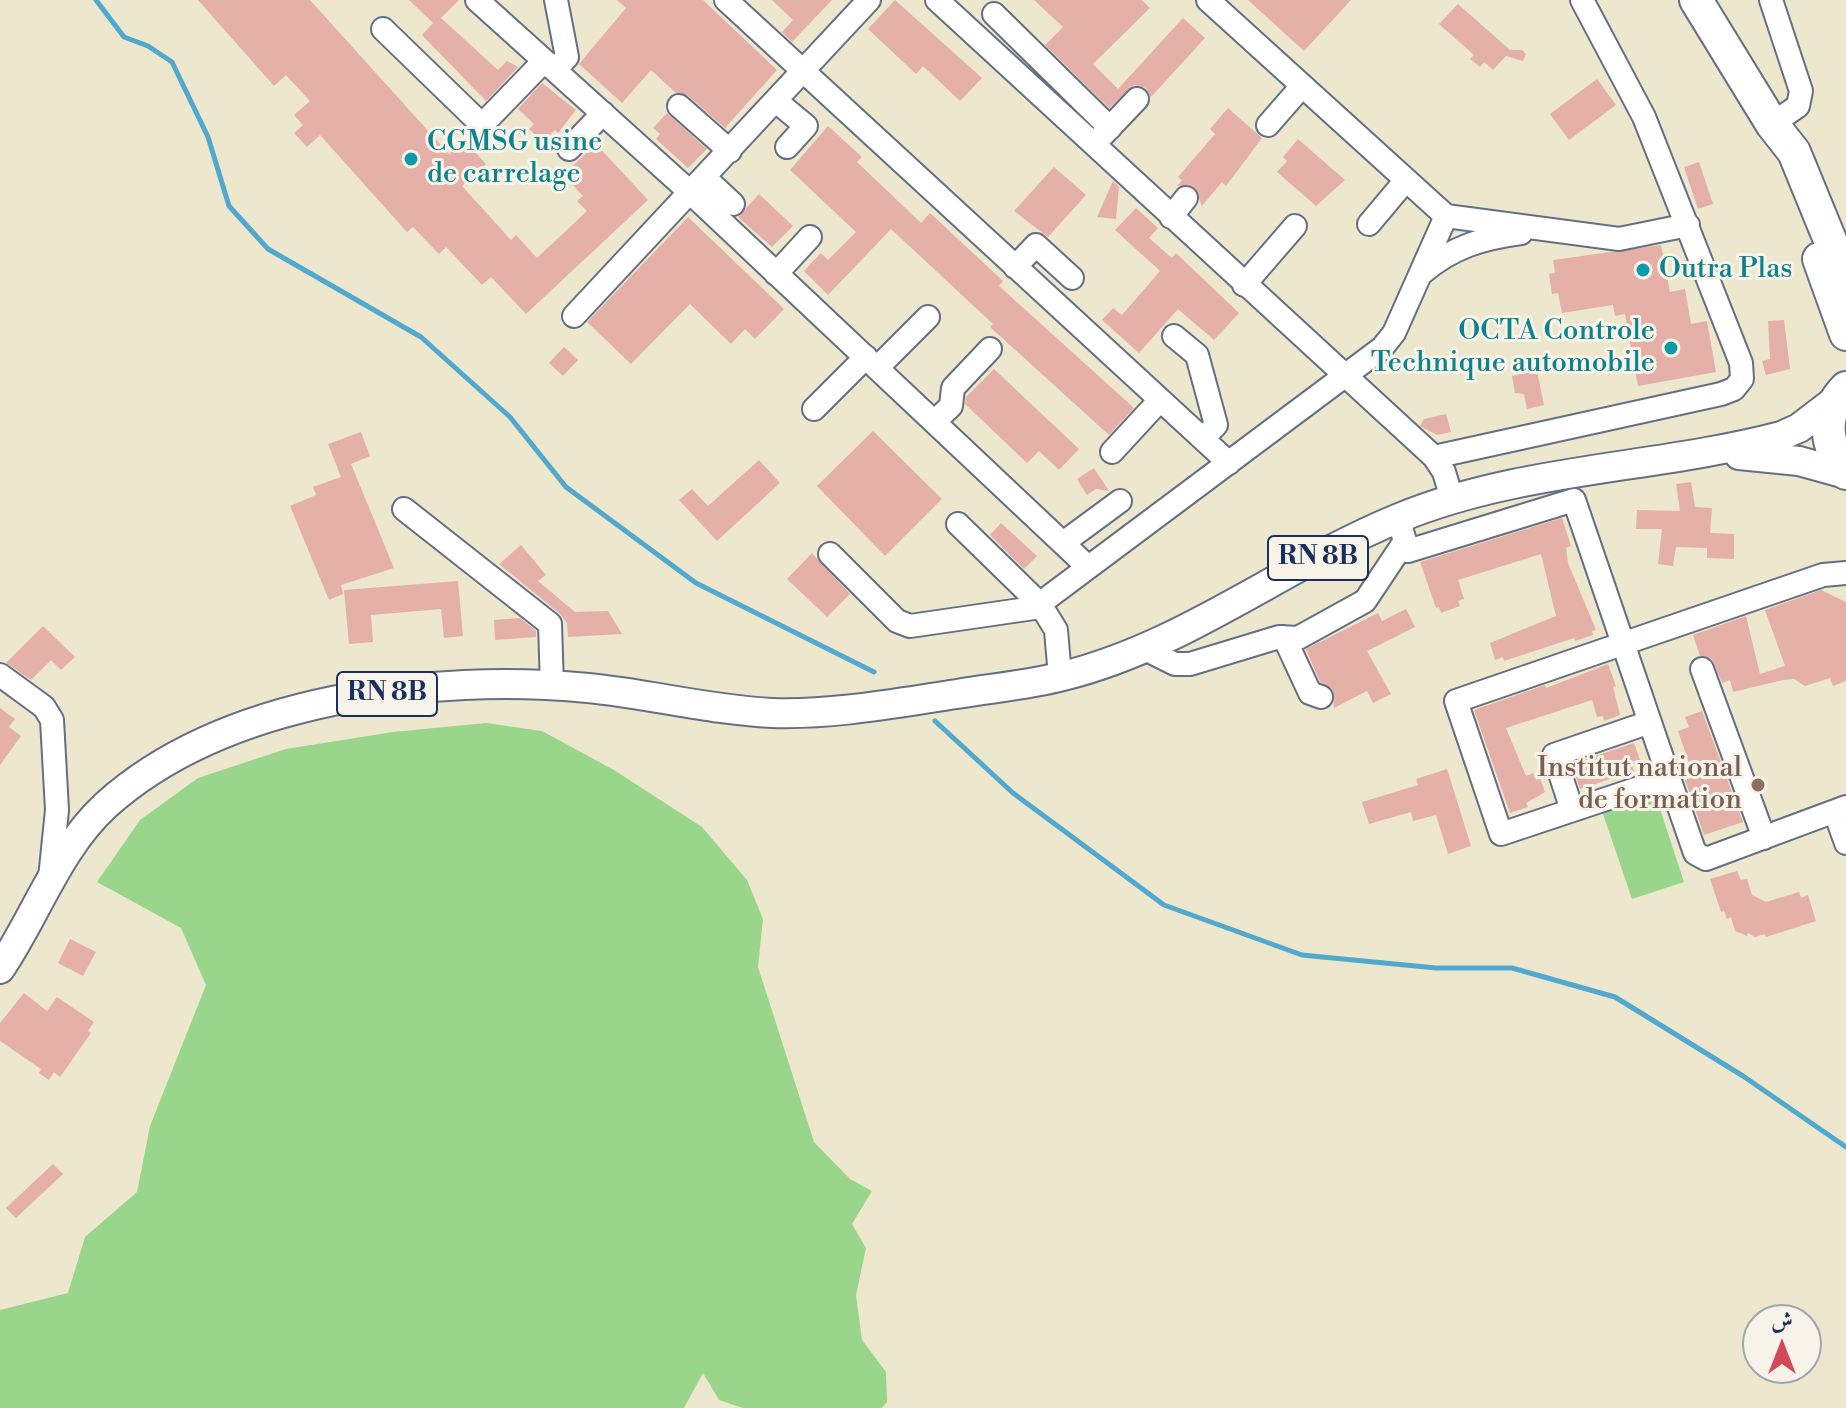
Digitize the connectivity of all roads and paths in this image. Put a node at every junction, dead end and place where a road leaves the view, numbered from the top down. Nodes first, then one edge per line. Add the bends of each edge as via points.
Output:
1 (477, 0) edge
2 (556, 0) edge
3 (726, 0) edge
4 (869, 0) edge
5 (937, 0) edge
6 (1208, 0) edge
7 (1696, 0) edge
8 (1771, 0) edge
9 (1582, 1) edge
10 (994, 14) dead end
11 (383, 29) dead end
12 (550, 66) junction
13 (803, 71) junction
14 (1302, 86) junction
15 (1137, 99) dead end
16 (776, 101) junction
17 (679, 106) dead end
18 (603, 113) junction
19 (1772, 124) junction
20 (1268, 125) dead end
21 (1110, 128) junction
22 (1094, 145) junction
23 (787, 147) dead end
24 (569, 149) dead end
25 (730, 151) junction
26 (1406, 180) junction
27 (698, 185) junction
28 (1186, 198) dead end
29 (733, 204) dead end
30 (1446, 216) junction
31 (1171, 217) junction
32 (1369, 224) dead end
33 (1688, 225) junction
34 (1295, 226) dead end
35 (1546, 229) junction
36 (810, 237) dead end
37 (1015, 267) junction
38 (776, 274) junction
39 (1420, 275) junction
40 (1072, 278) dead end
41 (1846, 279) edge
42 (1244, 285) junction
43 (574, 316) dead end
44 (928, 317) dead end
45 (1846, 334) edge
46 (1174, 336) dead end
47 (990, 349) dead end
48 (871, 363) junction
49 (1345, 379) junction
50 (1843, 388) edge
51 (1160, 400) junction
52 (814, 409) dead end
53 (934, 422) junction
54 (1203, 439) junction
55 (1112, 452) dead end
56 (1698, 453) junction
57 (1434, 457) junction
58 (1229, 463) junction
59 (1846, 473) edge
60 (1570, 488) junction
61 (1452, 499) junction
62 (1120, 501) dead end
63 (404, 509) dead end
64 (958, 524) dead end
65 (1401, 530) junction
66 (1063, 543) junction
67 (830, 554) dead end
68 (1087, 566) junction
69 (1846, 573) edge
70 (1040, 604) junction
71 (1284, 637) junction
72 (1623, 646) junction
73 (1145, 649) junction
74 (1702, 669) dead end
75 (0, 675) edge
76 (1060, 677) junction
77 (552, 686) junction
78 (1321, 697) dead end
79 (1650, 722) junction
80 (1669, 778) junction
81 (57, 810) junction
82 (101, 810) junction
83 (1572, 810) junction
84 (1840, 810) edge
85 (1764, 838) junction
86 (1846, 843) edge
87 (49, 883) junction
88 (0, 969) edge

1 - 12 street
2 - 12 street via 567,57
3 - 13 street
4 - 13 street
5 - 22 street
6 - 14 street
7 - 19 highway
8 - 19 street via 1801,91 1798,106
9 - 33 street via 1644,117
10 - 21 street
11 - 12 street via 482,125
12 - 18 street
13 - 16 street
13 - 37 street
14 - 20 street
14 - 26 street
15 - 21 street
16 - 23 street via 806,126
16 - 25 street
17 - 25 street
18 - 24 street
18 - 27 street
19 - 41 highway via 1799,162
19 - 45 highway
21 - 22 street
22 - 31 street
25 - 27 street
26 - 30 street
26 - 32 street
27 - 29 street
27 - 38 street
27 - 43 street
28 - 31 street
30 - 35 street
30 - 39 street
31 - 42 street
33 - 35 street via 1619,239
33 - 57 street via 1741,363 1742,379 1734,389
34 - 42 street
35 - 39 street via 1473,242
36 - 38 street
37 - 40 street via 1036,245
37 - 51 street
38 - 48 street
39 - 49 street via 1394,333
42 - 49 street
44 - 48 street
46 - 54 street via 1197,355 1216,425
47 - 53 street via 953,388 951,406
48 - 52 street
48 - 53 street
49 - 57 street
49 - 58 street
50 - 56 main road, RN 8B via 1807,422 1781,436
50 - 59 highway via 1829,418 1828,438
51 - 54 street
51 - 55 street
53 - 66 street
54 - 58 street
56 - 59 main road, RN 8B via 1799,461
56 - 60 main road, RN 8B
57 - 61 street
58 - 68 street
60 - 61 main road, RN 8B
60 - 65 street via 1408,551
60 - 72 street
61 - 65 main road, RN 8B
62 - 66 street
63 - 77 street via 550,624
64 - 70 street
65 - 71 street via 1365,601 1298,638
65 - 73 main road, RN 8B
66 - 68 street
67 - 70 street via 897,621 910,626
68 - 70 street
69 - 72 street via 1823,575
70 - 76 street via 1056,630
71 - 73 street via 1190,664 1175,664
71 - 78 street via 1310,693
72 - 79 street
72 - 83 street via 1456,701 1501,834
73 - 76 main road, RN 8B
74 - 85 street
75 - 81 street via 50,713
76 - 77 main road, RN 8B via 815,713 768,713
77 - 82 main road, RN 8B via 444,686 298,710 233,727 154,767
79 - 80 street
79 - 83 street via 1554,755
80 - 83 street
80 - 85 street via 1700,857
81 - 82 street via 69,820
81 - 87 street
82 - 87 main road, RN 8B
84 - 85 street
84 - 86 street
87 - 88 main road, RN 8B

